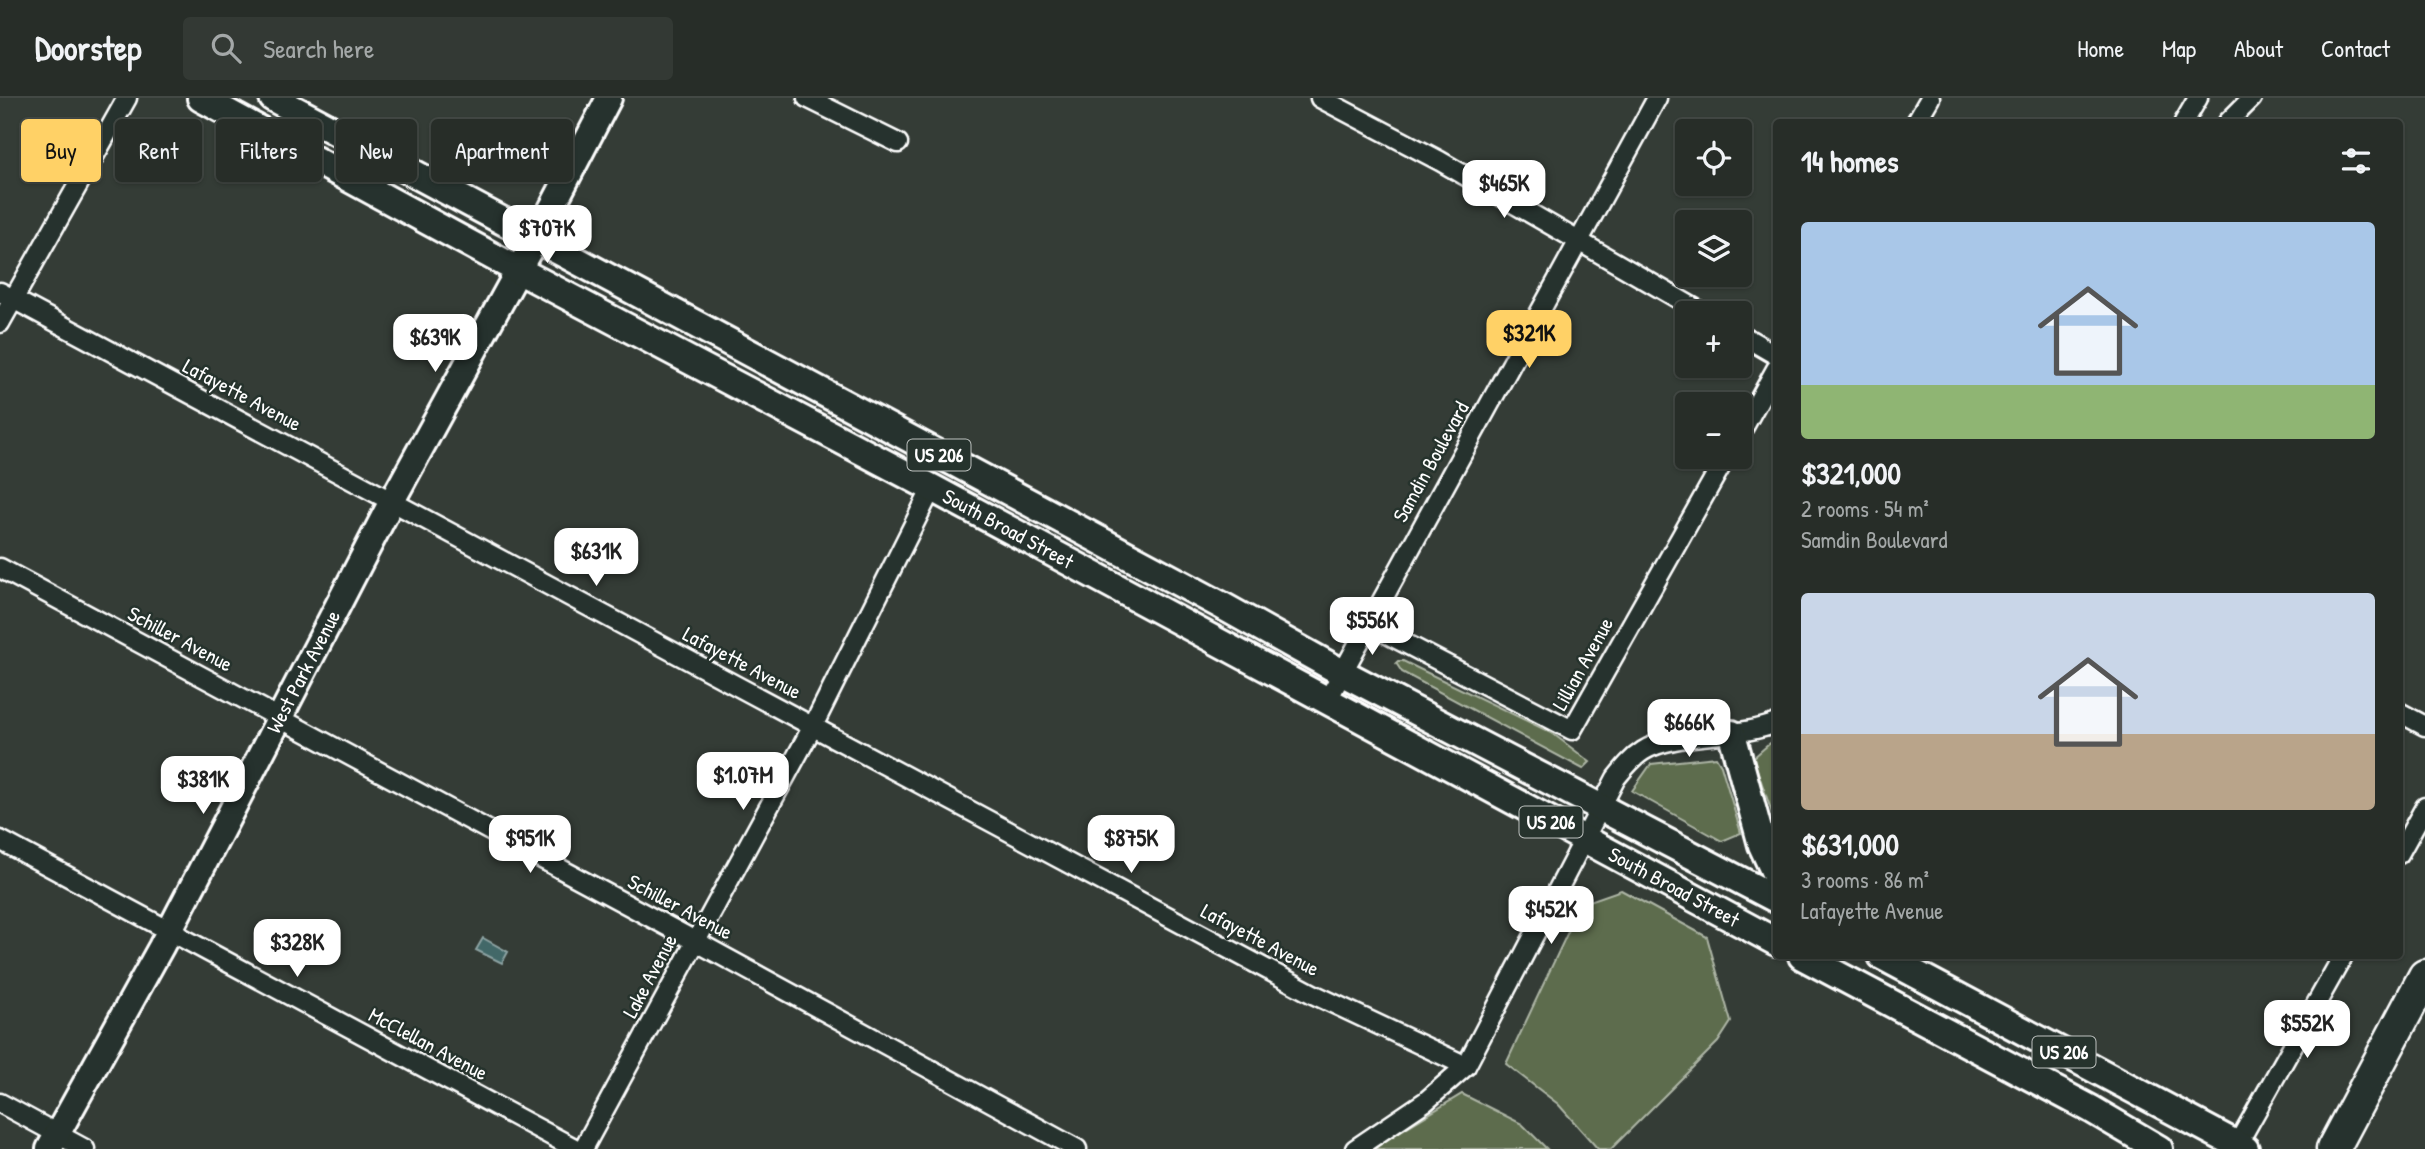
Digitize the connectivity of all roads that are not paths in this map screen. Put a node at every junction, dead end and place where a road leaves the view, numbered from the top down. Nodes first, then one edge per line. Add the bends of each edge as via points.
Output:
1 (127, 98) edge
2 (201, 98) edge
3 (273, 98) edge
4 (609, 98) edge
5 (807, 98) edge
6 (1320, 98) edge
7 (1657, 98) edge
8 (1930, 98) edge
9 (2198, 98) edge
10 (2252, 98) edge
11 (1918, 119) edge
12 (2185, 119) edge
13 (2231, 119) edge
14 (898, 143) dead end
15 (536, 238) junction
16 (1578, 241) junction
17 (518, 270) junction
18 (7, 296) edge
19 (1682, 301) edge
20 (0, 323) edge
21 (1752, 341) edge
22 (1773, 353) edge
23 (1773, 374) edge
24 (1752, 412) edge
25 (1719, 469) edge
26 (932, 488) junction
27 (392, 501) junction
28 (0, 568) edge
29 (1368, 624) junction
30 (1341, 672) junction
31 (1327, 701) junction
32 (2403, 714) edge
33 (279, 719) junction
34 (1773, 724) edge
35 (813, 726) junction
36 (2425, 726) edge
37 (1732, 734) junction
38 (2425, 807) edge
39 (1602, 808) junction
40 (0, 840) edge
41 (1584, 841) junction
42 (2403, 847) edge
43 (1773, 869) edge
44 (1773, 897) edge
45 (169, 932) junction
46 (1773, 940) edge
47 (695, 941) junction
48 (1808, 959) edge
49 (1888, 959) edge
50 (2341, 959) edge
51 (2425, 976) edge
52 (1466, 1066) junction
53 (0, 1104) edge
54 (53, 1141) edge
55 (2241, 1147) edge
56 (85, 1149) edge
57 (576, 1149) edge
58 (583, 1149) edge
59 (1077, 1149) edge
60 (1355, 1149) edge
61 (2159, 1149) edge
62 (2333, 1149) edge

1 - 18 street
2 - 17 main road, South Broad Street / US 206
3 - 15 main road, South Broad Street / US 206
4 - 15 street, West Park Avenue
5 - 14 street
6 - 16 street
7 - 16 street, Samdin Boulevard
8 - 11 street
9 - 12 street
10 - 13 street
15 - 17 street, West Park Avenue
15 - 30 main road, South Broad Street / US 206
16 - 19 street
16 - 29 street, Samdin Boulevard
17 - 26 main road, South Broad Street / US 206
17 - 27 street, West Park Avenue
18 - 20 street
18 - 27 street, Lafayette Avenue
21 - 22 street
23 - 24 street
25 - 29 street, Lillian Avenue via 1572,730
26 - 31 main road, South Broad Street / US 206
26 - 35 street, Lake Avenue
27 - 33 street, West Park Avenue
27 - 35 street, Lafayette Avenue
28 - 33 street, Schiller Avenue
29 - 30 street, Samdin Boulevard
30 - 31 street, Samdin Boulevard
30 - 39 main road, South Broad Street / US 206
31 - 41 main road, South Broad Street / US 206
32 - 36 street
33 - 45 street, West Park Avenue
33 - 47 street, Schiller Avenue
34 - 37 street
35 - 47 street, Lake Avenue
35 - 52 street, Lafayette Avenue via 1313,994
37 - 39 street via 1645,750 1616,778
37 - 43 main road via 1762,845
38 - 42 street
39 - 41 street
39 - 44 main road, South Broad Street / US 206
40 - 45 street, McClellan Avenue
41 - 46 main road, South Broad Street / US 206
41 - 52 street
45 - 54 street, West Park Avenue
45 - 57 street, McClellan Avenue
47 - 58 street, Lake Avenue
47 - 59 street, Schiller Avenue
48 - 61 main road, US 206
49 - 55 main road, US 206
50 - 55 street
51 - 62 highway
52 - 60 street via 1426,1101
53 - 54 street
54 - 56 street

